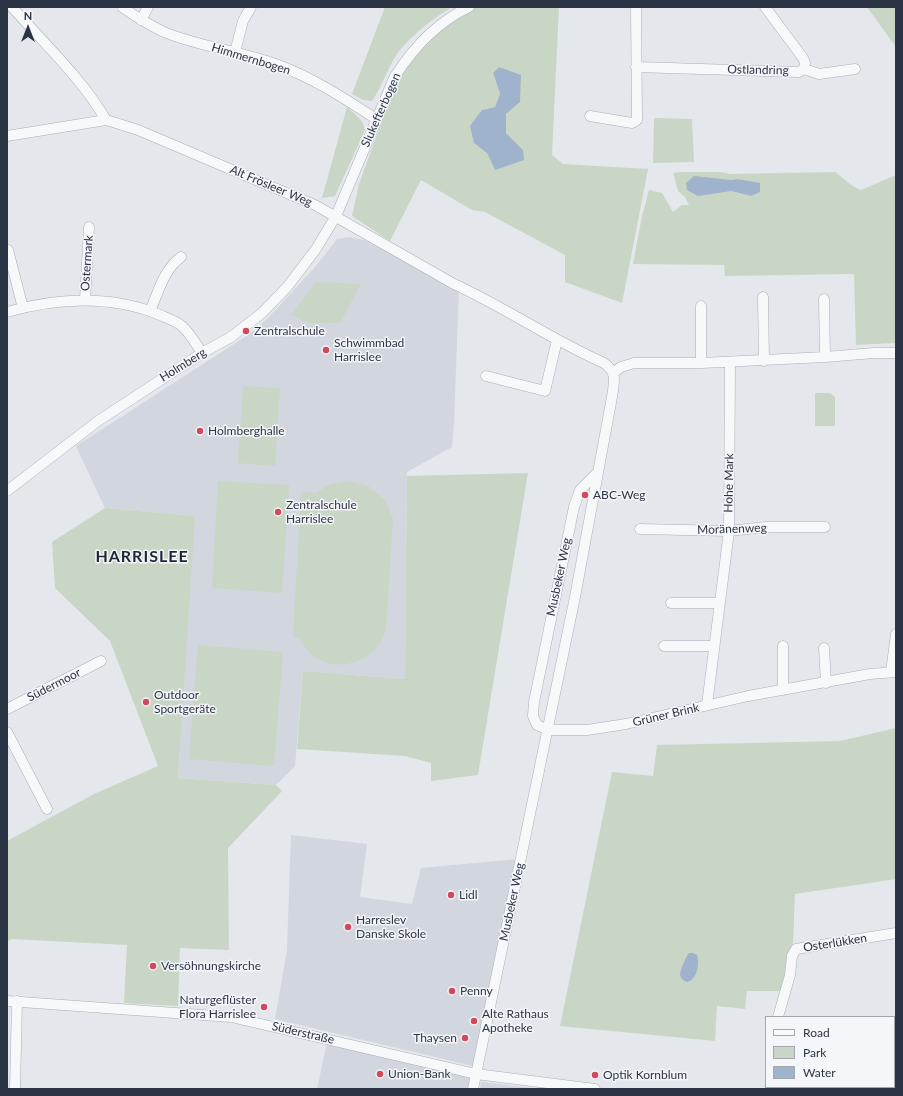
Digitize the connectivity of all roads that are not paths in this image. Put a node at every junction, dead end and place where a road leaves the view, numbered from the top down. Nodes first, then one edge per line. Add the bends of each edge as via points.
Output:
1 (12, 7) edge
2 (122, 7) edge
3 (148, 7) edge
4 (251, 7) edge
5 (469, 7) edge
6 (636, 7) edge
7 (766, 7) edge
8 (141, 20) junction
9 (235, 52) junction
10 (636, 67) junction
11 (804, 69) junction
12 (855, 69) dead end
13 (590, 116) dead end
14 (376, 118) junction
15 (106, 120) junction
16 (7, 136) edge
17 (336, 216) junction
18 (89, 227) dead end
19 (8, 250) dead end
20 (181, 257) dead end
21 (762, 297) dead end
22 (824, 299) dead end
23 (84, 300) junction
24 (700, 306) dead end
25 (23, 308) junction
26 (150, 311) junction
27 (7, 312) edge
28 (557, 340) junction
29 (202, 353) junction
30 (896, 353) edge
31 (825, 357) junction
32 (764, 361) junction
33 (730, 362) junction
34 (701, 363) junction
35 (613, 373) junction
36 (486, 376) dead end
37 (598, 472) junction
38 (7, 492) edge
39 (824, 527) dead end
40 (640, 529) dead end
41 (729, 531) junction
42 (671, 603) dead end
43 (720, 603) junction
44 (896, 634) edge
45 (664, 646) dead end
46 (714, 646) junction
47 (783, 646) dead end
48 (824, 648) dead end
49 (101, 661) dead end
50 (893, 672) edge
51 (826, 683) junction
52 (783, 690) junction
53 (707, 705) junction
54 (7, 709) edge
55 (548, 730) junction
56 (7, 732) edge
57 (47, 809) dead end
58 (896, 933) edge
59 (12, 1001) edge
60 (778, 1016) edge
61 (476, 1074) junction
62 (572, 1088) edge
63 (15, 1089) edge
64 (473, 1089) edge
65 (595, 1089) edge

1 - 15 street via 78,81
2 - 8 street, Himmernbogen
3 - 8 street
4 - 9 street via 243,21
5 - 14 street, Slukefterbogen via 440,24 418,45 395,76
6 - 10 street
7 - 11 street, Ostlandring via 803,58
8 - 9 street, Himmernbogen via 183,39
9 - 14 street, Himmernbogen via 302,74
10 - 11 street, Ostlandring via 799,72
10 - 13 street via 636,120 632,123
11 - 12 street via 819,74
14 - 17 street, Slukefterbogen
15 - 16 street
15 - 17 street, Alt Frösleer Weg via 138,130 316,205
17 - 28 street, Alt Frösleer Weg
17 - 29 street, Holmberg via 316,249 288,286 262,313 231,337
18 - 23 street, Ostermark
19 - 25 street
20 - 26 street via 169,269
21 - 32 street
22 - 31 street
23 - 25 street, Ostermark
23 - 26 street, Ostermark via 108,301
24 - 34 street
25 - 27 street, Ostermark
26 - 29 street, Ostermark via 181,325
28 - 35 street, Alt Frösleer Weg via 604,364
28 - 36 street via 545,391
29 - 38 street, Holmberg via 98,421
30 - 31 street
31 - 32 street
32 - 33 street
33 - 34 street
33 - 41 street, Hohe Mark
34 - 35 street via 634,364 621,367
35 - 37 street, Musbeker Weg via 615,378
37 - 55 street, Musbeker Weg
37 - 55 street, Musbeker Weg via 580,490 574,506 535,694 533,716 537,725
39 - 41 street, Moränenweg via 766,527
40 - 41 street, Moränenweg
41 - 43 street, Hohe Mark
42 - 43 street
43 - 46 street, Hohe Mark
44 - 50 street
45 - 46 street
46 - 53 street, Hohe Mark
47 - 52 street
48 - 51 street
49 - 54 street, Südermoor
50 - 51 street, Grüner Brink
51 - 52 street, Grüner Brink
52 - 53 street, Grüner Brink
53 - 55 street, Grüner Brink via 587,730
55 - 61 street, Musbeker Weg
56 - 57 street
58 - 60 street, Osterlükken via 796,949 792,956 790,975
59 - 61 street, Süderstraße via 232,1017
59 - 63 street
61 - 62 street, Süderstraße
61 - 64 street, Musbeker Weg
62 - 65 street, Süderstraße

